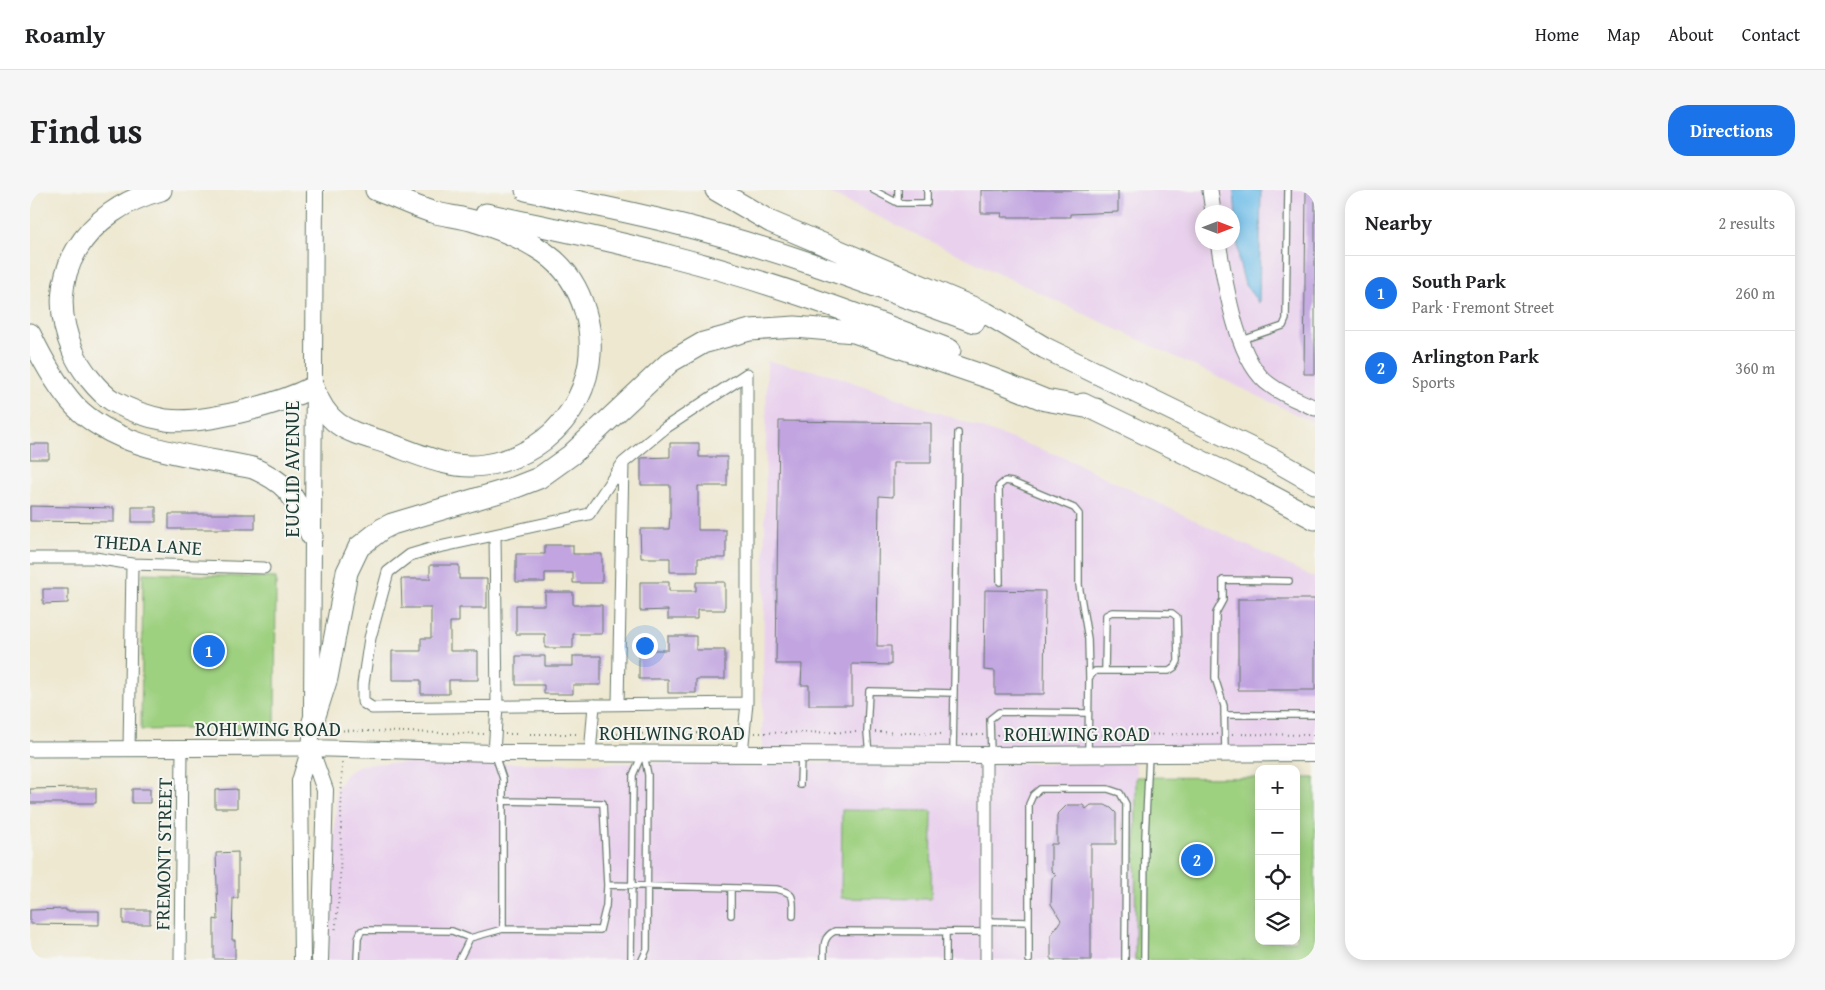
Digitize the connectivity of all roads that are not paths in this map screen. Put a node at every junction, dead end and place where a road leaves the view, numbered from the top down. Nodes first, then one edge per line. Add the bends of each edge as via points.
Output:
1 (161, 190) edge
2 (315, 190) edge
3 (377, 190) edge
4 (526, 190) edge
5 (716, 190) edge
6 (873, 190) edge
7 (898, 190) edge
8 (927, 190) edge
9 (1210, 190) edge
10 (1288, 190) edge
11 (898, 203) junction
12 (1212, 205) edge
13 (1219, 250) edge
14 (30, 334) edge
15 (1242, 340) junction
16 (1044, 348) junction
17 (313, 387) junction
18 (1315, 408) edge
19 (1096, 409) junction
20 (958, 432) dead end
21 (623, 463) junction
22 (1315, 483) edge
23 (1315, 519) edge
24 (495, 535) junction
25 (312, 536) junction
26 (30, 558) edge
27 (132, 564) junction
28 (264, 568) dead end
29 (1289, 580) dead end
30 (1000, 582) dead end
31 (1105, 671) junction
32 (1089, 678) junction
33 (954, 694) junction
34 (618, 703) junction
35 (747, 703) junction
36 (594, 705) junction
37 (497, 706) junction
38 (1088, 713) junction
39 (1224, 715) junction
40 (1315, 715) edge
41 (312, 725) junction
42 (310, 748) junction
43 (30, 749) edge
44 (129, 749) junction
45 (182, 749) junction
46 (643, 752) junction
47 (1315, 752) edge
48 (494, 753) junction
49 (742, 753) junction
50 (801, 753) junction
51 (1225, 753) junction
52 (590, 754) junction
53 (869, 754) junction
54 (953, 754) junction
55 (1088, 754) junction
56 (1149, 754) junction
57 (989, 755) junction
58 (800, 785) dead end
59 (503, 801) junction
60 (607, 885) junction
61 (631, 885) junction
62 (647, 887) junction
63 (731, 888) junction
64 (731, 915) dead end
65 (793, 916) dead end
66 (1029, 922) junction
67 (986, 927) junction
68 (503, 928) junction
69 (946, 932) junction
70 (470, 938) junction
71 (180, 960) edge
72 (302, 960) edge
73 (320, 960) edge
74 (357, 960) edge
75 (459, 960) edge
76 (631, 960) edge
77 (642, 960) edge
78 (824, 960) edge
79 (946, 960) edge
80 (986, 960) edge
81 (1029, 960) edge
82 (1125, 960) edge
83 (1144, 960) edge

1 - 17 highway via 139,197 104,216 72,258 61,308 67,338 87,374 111,400 135,412 166,420 242,411 294,397
2 - 17 main road, EUCLID AVENUE
3 - 17 highway via 432,212 476,222 522,240 562,268 573,282 588,319 591,351 584,387 568,418 542,443 504,462 473,466 437,461 344,428 329,418
3 - 19 highway via 674,256 742,276 870,319
4 - 16 highway via 683,225 751,245
5 - 16 highway via 772,222 986,313
6 - 11 lane
7 - 11 lane
8 - 11 lane via 927,203
9 - 12 street
10 - 15 lane via 1286,319 1283,326
13 - 15 street via 1229,304
14 - 25 highway via 63,391 75,406 102,428 137,443 253,468 268,475 284,484
15 - 18 street via 1255,370 1269,385
16 - 22 highway via 1271,458
17 - 25 main road, EUCLID AVENUE
19 - 23 highway
19 - 41 highway via 1045,400 854,332 804,327 771,328 735,333 703,343 680,354 659,370 548,473 516,487 392,524 359,547 347,572 327,678
20 - 33 lane
21 - 24 street via 589,514
21 - 34 street
21 - 35 street via 665,428 747,374
24 - 37 street
24 - 37 street via 462,540 410,555 388,572 370,638 363,702 372,708
25 - 41 main road, EUCLID AVENUE
26 - 27 street, THEDA LANE via 94,558
27 - 28 street, THEDA LANE
27 - 44 street
29 - 39 lane via 1223,580 1223,600 1216,613 1215,678
30 - 32 lane via 999,486 1012,482 1074,508 1079,514 1079,585 1088,639
31 - 31 lane via 1106,615 1112,612 1172,613 1177,617 1178,661 1175,667 1169,671
31 - 32 lane via 1095,671
32 - 38 lane
33 - 53 lane via 869,691
33 - 54 lane
34 - 35 street
34 - 36 street
35 - 49 street
36 - 37 street
36 - 52 street
37 - 48 street
38 - 55 lane
38 - 57 lane via 999,712 990,719
39 - 40 lane
39 - 51 lane
41 - 42 main road, EUCLID AVENUE
42 - 45 street, ROHLWING ROAD
42 - 48 main road, ROHLWING ROAD
42 - 72 main road via 300,782
42 - 73 main road via 324,790
43 - 44 street, ROHLWING ROAD
44 - 45 street, ROHLWING ROAD
45 - 71 street, FREMONT STREET
46 - 49 main road, ROHLWING ROAD
46 - 52 main road, ROHLWING ROAD
46 - 61 lane via 633,775
46 - 62 lane via 648,775
47 - 51 main road, ROHLWING ROAD
48 - 52 main road, ROHLWING ROAD
48 - 59 lane via 503,779
49 - 50 main road, ROHLWING ROAD
50 - 53 main road, ROHLWING ROAD
50 - 58 lane
51 - 56 main road, ROHLWING ROAD
53 - 54 main road, ROHLWING ROAD
54 - 57 main road, ROHLWING ROAD
55 - 56 main road, ROHLWING ROAD
55 - 57 main road, ROHLWING ROAD
56 - 83 lane
57 - 67 street
59 - 60 lane via 603,803
59 - 68 lane
60 - 61 lane
60 - 68 lane via 600,930
61 - 62 lane
61 - 76 lane
62 - 63 lane
62 - 77 lane via 647,950
63 - 64 lane
63 - 65 lane via 789,891 793,897
66 - 67 lane
66 - 81 lane
66 - 82 lane via 1029,804 1033,795 1040,789 1108,789 1120,793 1126,804
67 - 69 lane
67 - 80 street
68 - 70 lane
69 - 78 lane via 835,931 824,941
69 - 79 lane
70 - 74 lane via 452,931 365,930 358,938
70 - 75 lane

